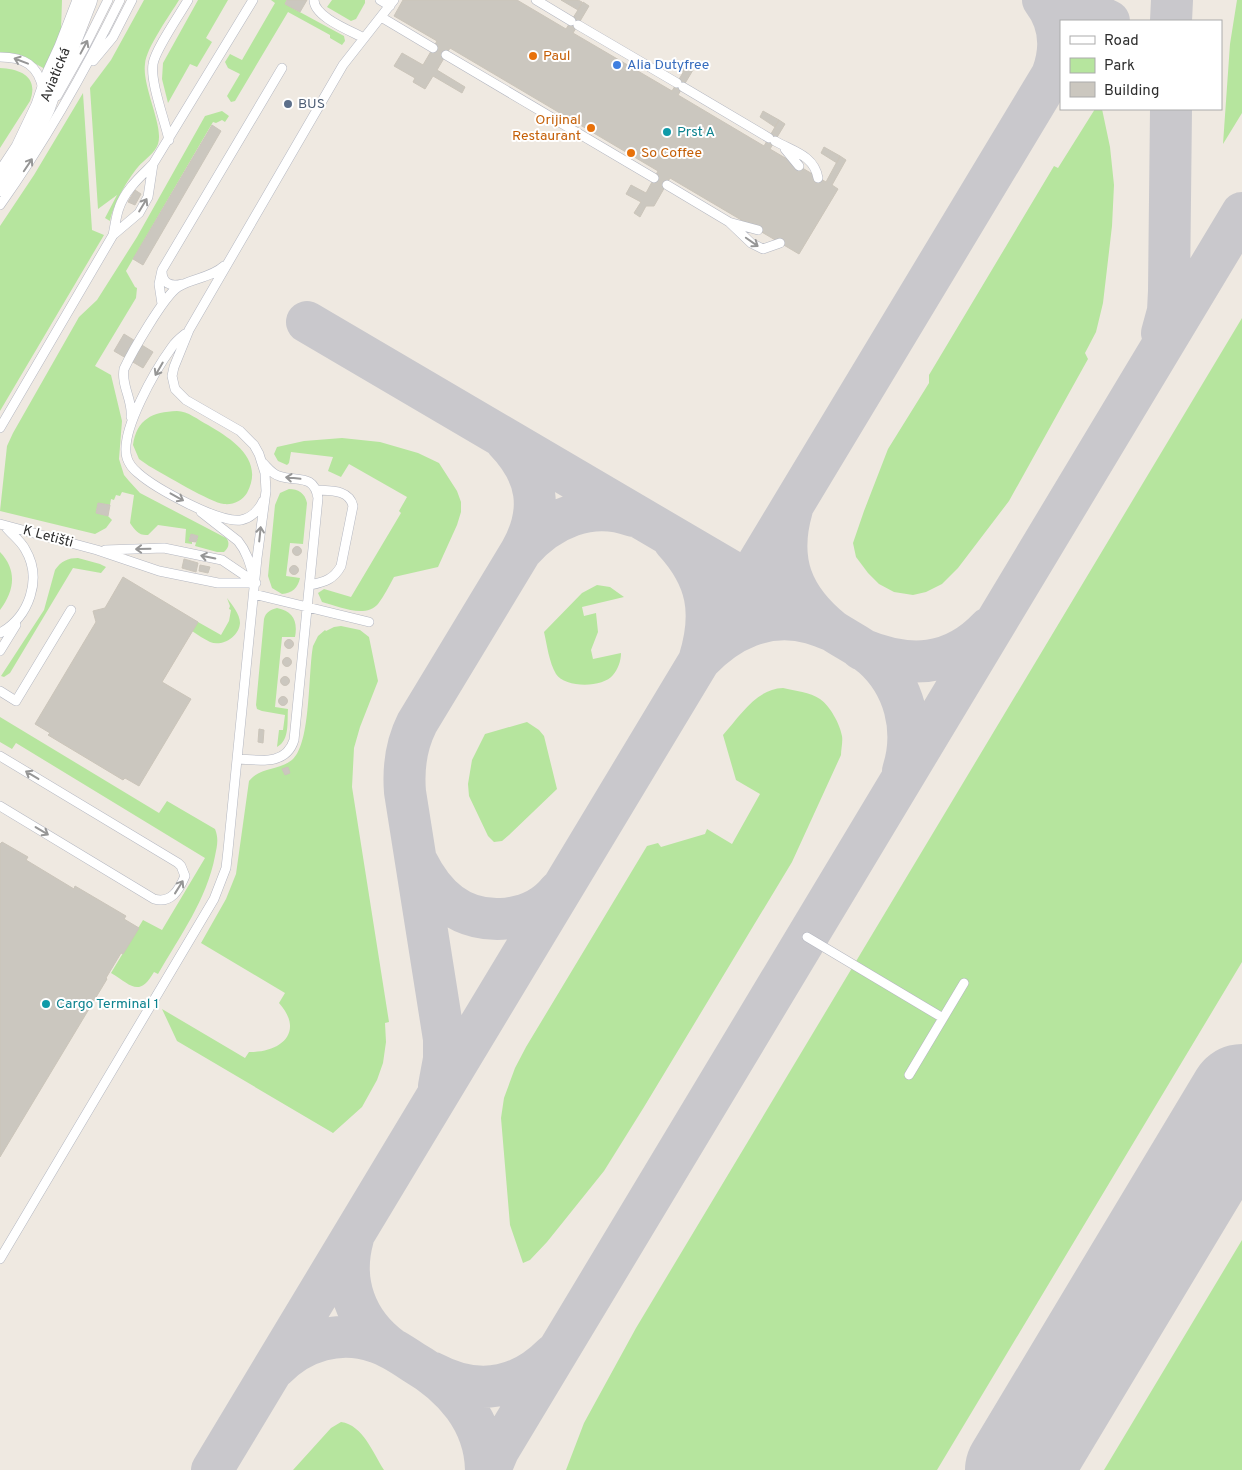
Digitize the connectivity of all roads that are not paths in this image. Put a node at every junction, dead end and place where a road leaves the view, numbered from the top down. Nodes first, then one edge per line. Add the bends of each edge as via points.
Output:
1 (85, 0) edge
2 (108, 0) edge
3 (120, 0) edge
4 (131, 0) edge
5 (188, 0) edge
6 (253, 0) edge
7 (314, 0) edge
8 (380, 0) edge
9 (536, 0) edge
10 (392, 3) edge
11 (381, 17) junction
12 (364, 38) junction
13 (433, 48) dead end
14 (446, 55) dead end
15 (0, 58) edge
16 (282, 68) dead end
17 (80, 78) junction
18 (43, 107) junction
19 (169, 140) junction
20 (784, 146) junction
21 (23, 149) junction
22 (153, 164) junction
23 (799, 166) dead end
24 (654, 178) dead end
25 (818, 178) dead end
26 (0, 184) edge
27 (666, 185) dead end
28 (0, 205) edge
29 (729, 222) junction
30 (758, 230) dead end
31 (113, 235) junction
32 (780, 243) dead end
33 (229, 261) junction
34 (162, 270) junction
35 (184, 284) junction
36 (162, 304) junction
37 (189, 330) junction
38 (130, 423) junction
39 (0, 428) edge
40 (263, 463) junction
41 (266, 491) junction
42 (317, 494) junction
43 (193, 506) junction
44 (2, 525) edge
45 (97, 550) junction
46 (256, 582) junction
47 (310, 586) junction
48 (254, 594) junction
49 (308, 607) junction
50 (71, 610) dead end
51 (22, 614) junction
52 (369, 622) dead end
53 (0, 633) edge
54 (0, 651) edge
55 (0, 692) edge
56 (1, 757) edge
57 (238, 759) junction
58 (0, 806) edge
59 (807, 936) dead end
60 (964, 983) dead end
61 (943, 1018) junction
62 (909, 1075) dead end
63 (0, 1259) edge

1 - 18 main road, Aviatická
21 -> 2 lane via 62,88
3 - 17 lane
4 - 17 lane via 113,37
5 - 19 lane via 153,64
6 - 19 lane
7 - 12 lane via 323,16
8 - 10 lane
9 - 20 lane
10 - 11 lane
11 - 12 lane
11 - 13 lane
12 - 33 lane via 343,65
14 - 24 lane
18 -> 15 lane via 41,80 36,71 20,59
16 - 34 lane
28 -> 17 lane
18 - 21 main road, Aviatická
19 - 22 lane
20 - 23 lane
20 - 25 lane via 808,159 814,165
21 - 26 main road, Aviatická
22 - 31 lane via 133,183 119,207
31 -> 22 lane via 139,213 148,197
27 - 29 lane
29 - 30 lane
29 -> 32 lane via 757,246 763,248
31 - 39 lane
33 - 35 lane via 212,274
33 - 37 lane
34 - 35 lane via 168,284
34 - 36 lane via 159,284
35 - 36 lane
36 - 38 lane via 124,369 124,385 131,406
37 -> 38 lane via 172,346
37 - 40 lane via 174,367 175,389 186,400 240,431 254,445
38 -> 43 lane via 126,449 130,464 148,481
40 - 41 lane
42 -> 40 lane via 308,482 277,476
41 - 43 lane via 260,508 241,520 217,516
46 -> 41 lane
42 - 47 lane
42 - 47 lane via 346,494 353,506 337,574
43 - 46 lane via 238,541
44 - 45 lane, K Letišti
44 - 51 lane via 22,544 31,562 33,584
45 - 46 lane via 168,573 218,583
46 -> 45 lane via 222,560 164,548
46 - 48 lane
47 - 49 lane
48 - 49 lane
48 - 57 lane
49 - 52 lane
49 - 57 lane via 292,746 275,760
50 - 55 lane via 16,701
51 - 53 lane
51 - 54 lane
58 -> 56 lane via 154,899 169,899 185,876 178,863
57 - 63 lane via 226,868 214,899
59 - 61 lane
60 - 61 lane
61 - 62 lane

